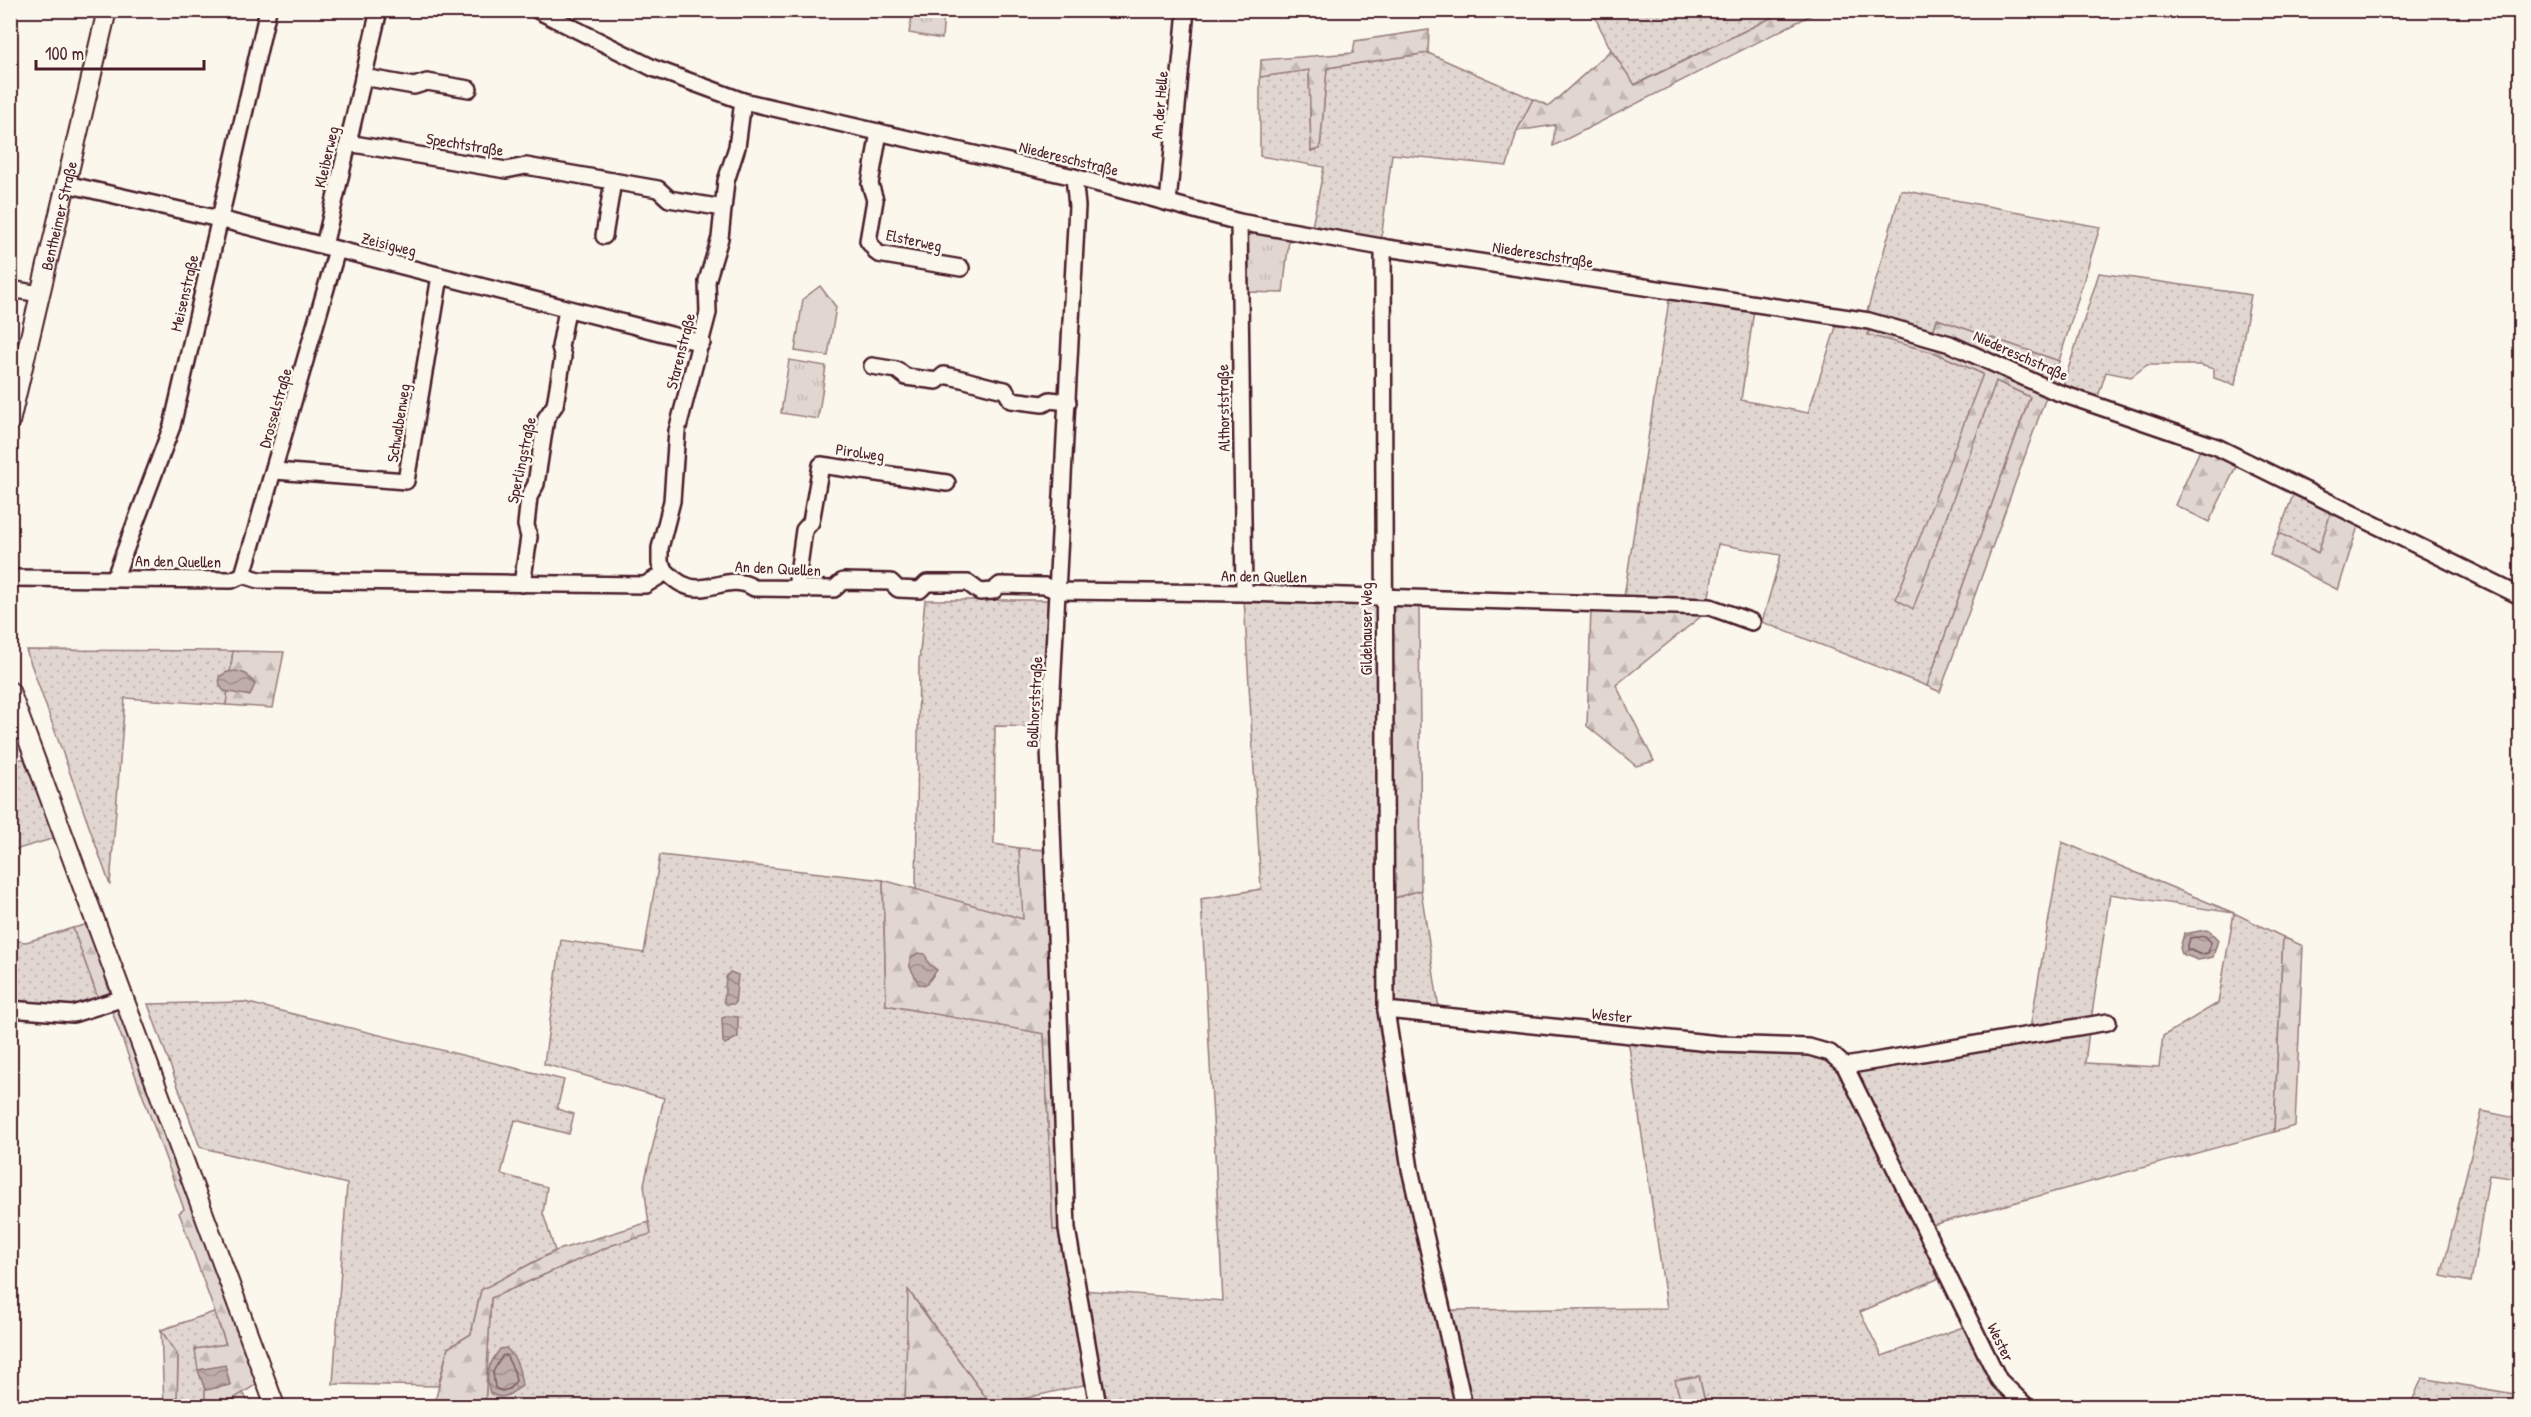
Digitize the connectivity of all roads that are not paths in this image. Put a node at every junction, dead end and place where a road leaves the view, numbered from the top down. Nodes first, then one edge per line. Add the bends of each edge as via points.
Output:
1 (106, 10) edge
2 (268, 10) edge
3 (378, 10) edge
4 (537, 10) edge
5 (1186, 10) edge
6 (363, 77) junction
7 (469, 89) dead end
8 (743, 101) junction
9 (879, 132) junction
10 (348, 142) junction
11 (1074, 177) junction
12 (613, 181) junction
13 (66, 184) junction
14 (1168, 203) junction
15 (723, 208) junction
16 (219, 219) junction
17 (1239, 222) junction
18 (604, 236) dead end
19 (1383, 247) junction
20 (331, 248) junction
21 (961, 268) dead end
22 (440, 276) junction
23 (10, 289) edge
24 (40, 294) junction
25 (567, 310) junction
26 (702, 343) junction
27 (872, 366) dead end
28 (1068, 402) junction
29 (10, 422) edge
30 (275, 471) junction
31 (947, 483) dead end
32 (666, 572) junction
33 (243, 575) junction
34 (10, 578) edge
35 (115, 578) junction
36 (522, 584) junction
37 (796, 588) junction
38 (1058, 591) junction
39 (1244, 593) junction
40 (2520, 596) edge
41 (1384, 597) junction
42 (1752, 622) dead end
43 (10, 691) edge
44 (124, 998) junction
45 (10, 1009) edge
46 (1386, 1010) junction
47 (2108, 1022) dead end
48 (1845, 1066) junction
49 (275, 1407) edge
50 (1098, 1407) edge
51 (1464, 1407) edge
52 (2026, 1407) edge

1 - 13 main road, Bentheimer Straße
2 - 16 street, Meisenstraße
3 - 6 street, Kleiberweg
4 - 8 street, Niedereschstraße via 653,68
5 - 14 street, An der Helle
6 - 7 street via 414,86 427,82
6 - 10 street, Kleiberweg
8 - 9 street, Niedereschstraße
8 - 15 street, Starenstraße
9 - 11 street, Niedereschstraße
9 - 21 street, Elsterweg via 870,184 874,200 868,241 878,254
10 - 12 street, Spechtstraße via 506,170 526,166
10 - 20 street, Kleiberweg
11 - 14 street, Niedereschstraße
11 - 28 street, Bollhorststraße via 1077,206
12 - 15 street, Spechtstraße via 658,189 669,199
12 - 18 street
13 - 16 street, Zeisigweg
13 - 24 main road, Bentheimer Straße
14 - 17 street, Niedereschstraße
15 - 26 street, Starenstraße via 720,238 707,281 708,313
16 - 20 street, Zeisigweg
16 - 35 street, Meisenstraße via 172,426
17 - 19 street, Niedereschstraße
17 - 39 street, Althorststraße
19 - 40 street, Niedereschstraße via 1869,321 1950,344 2054,391 2217,447
19 - 41 street, Gildehauser Weg
20 - 22 street, Zeisigweg
20 - 30 street, Drosselstraße
22 - 25 street, Zeisigweg
22 - 30 street, Schwalbenweg via 406,481
23 - 24 street
24 - 29 main road, Bentheimer Straße
25 - 26 street, Zeisigweg
25 - 36 street, Sperlingstraße via 555,405 546,418 536,484 529,497 526,525 530,537
26 - 32 street, Starenstraße via 677,431 672,501 660,548 660,564
27 - 28 street via 897,370 906,377 938,381 944,375 970,380 976,385 1005,390 1011,400
28 - 38 street, Bollhorststraße
30 - 33 street, Drosselstraße
31 - 37 street, Pirolweg via 821,465 811,522 804,530
32 - 36 street, An den Quellen via 645,585
32 - 37 street, An den Quellen via 694,588 745,582 754,588
33 - 35 street, An den Quellen via 232,580
33 - 36 street, An den Quellen via 259,580
34 - 35 street, An den Quellen
37 - 38 street, An den Quellen via 834,589 843,581 855,581 891,582 898,589 920,590 927,583 968,583 980,592 993,591 1000,585 1045,586
38 - 39 street, An den Quellen
38 - 50 street, Bollhorststraße via 1049,747 1067,1229
39 - 41 street, An den Quellen
41 - 42 street, An den Quellen via 1710,607
41 - 46 street, Gildehauser Weg
43 - 44 main road
44 - 45 street via 73,1014
44 - 49 main road
46 - 48 street, Wester via 1719,1044 1809,1047 1830,1053
46 - 51 street via 1410,1168
47 - 48 street
48 - 52 street, Wester via 1999,1380

